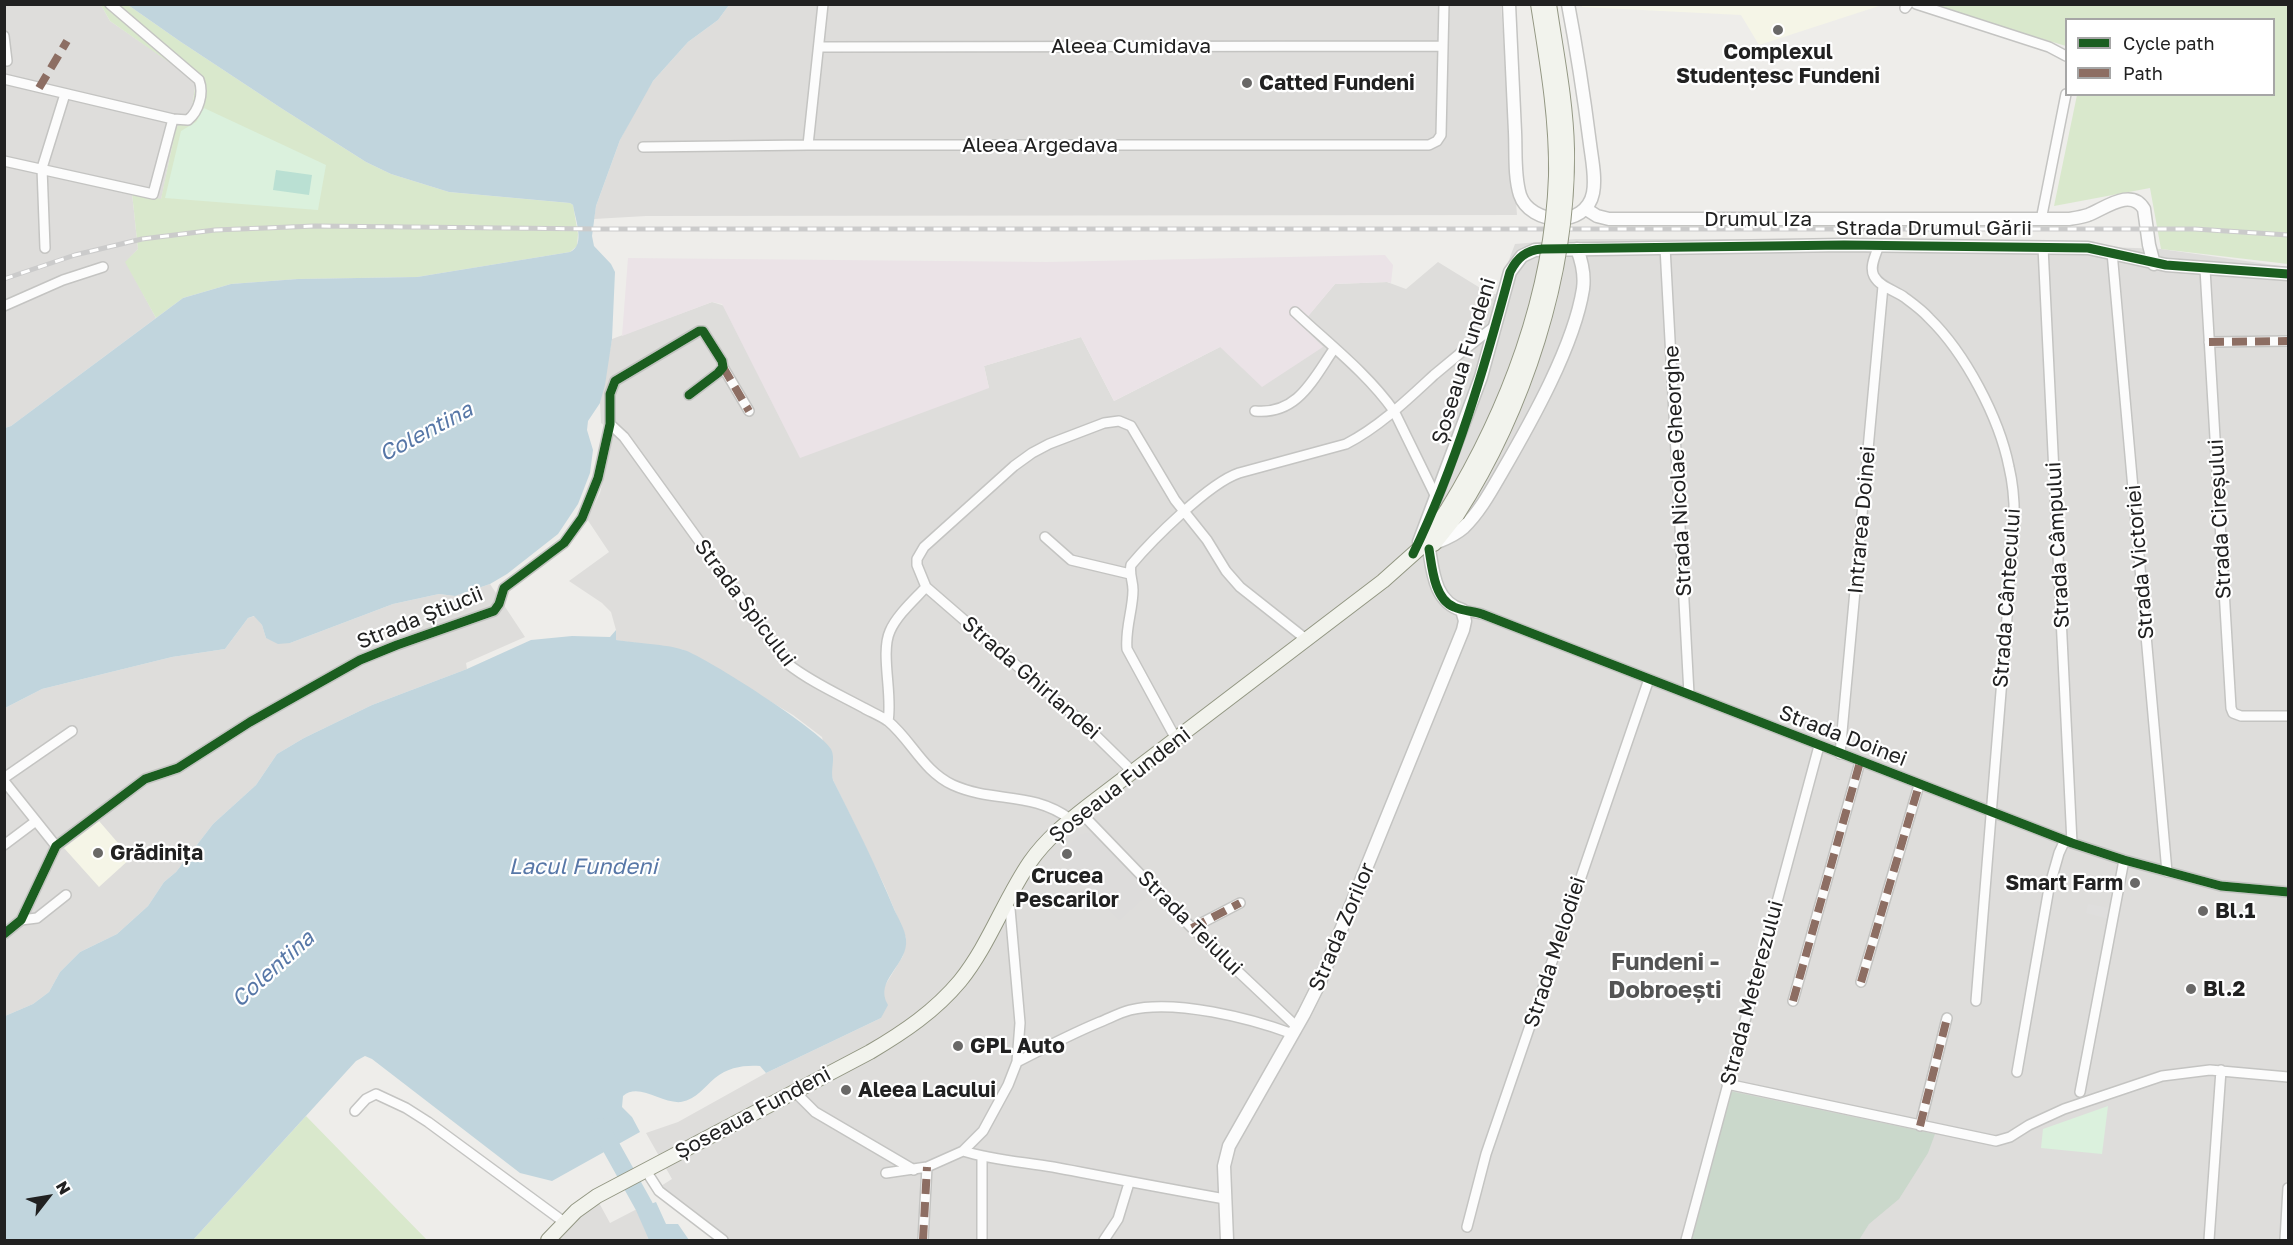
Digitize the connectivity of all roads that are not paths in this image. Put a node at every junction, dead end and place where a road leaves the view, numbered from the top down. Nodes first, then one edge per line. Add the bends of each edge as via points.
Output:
1 (110, 4) edge
2 (824, 4) edge
3 (1444, 4) edge
4 (1509, 4) edge
5 (1538, 4) edge
6 (1549, 4) edge
7 (1569, 4) edge
8 (1916, 4) edge
9 (4, 36) edge
10 (1443, 46) junction
11 (819, 47) junction
12 (2065, 55) edge
13 (7, 61) dead end
14 (4, 79) edge
15 (65, 94) junction
16 (2067, 96) edge
17 (173, 119) junction
18 (808, 145) junction
19 (643, 147) dead end
20 (4, 161) edge
21 (42, 168) junction
22 (1586, 209) junction
23 (2041, 220) junction
24 (1879, 245) junction
25 (1665, 247) junction
26 (2043, 247) junction
27 (45, 248) dead end
28 (1577, 249) junction
29 (2112, 252) junction
30 (2154, 264) junction
31 (103, 267) dead end
32 (2205, 269) junction
33 (2289, 274) edge
34 (1883, 285) junction
35 (4, 306) edge
36 (1295, 312) dead end
37 (1496, 325) junction
38 (2289, 341) edge
39 (2209, 342) junction
40 (1334, 349) junction
41 (723, 367) junction
42 (689, 395) dead end
43 (749, 411) dead end
44 (1256, 411) dead end
45 (1394, 411) junction
46 (610, 423) junction
47 (1437, 499) junction
48 (1184, 512) junction
49 (1452, 512) junction
50 (1045, 537) dead end
51 (1432, 546) junction
52 (1413, 554) junction
53 (1130, 574) junction
54 (926, 587) junction
55 (1462, 610) junction
56 (1307, 640) junction
57 (1649, 679) junction
58 (1689, 694) junction
59 (2289, 716) edge
60 (888, 721) junction
61 (72, 731) dead end
62 (1176, 739) junction
63 (1819, 746) junction
64 (1840, 754) junction
65 (1860, 762) junction
66 (1133, 772) junction
67 (4, 780) edge
68 (1919, 784) junction
69 (1991, 812) junction
70 (1085, 817) junction
71 (1070, 819) junction
72 (36, 821) junction
73 (2069, 842) junction
74 (4, 845) edge
75 (56, 846) junction
76 (2124, 860) junction
77 (2167, 872) junction
78 (2289, 892) edge
79 (66, 895) dead end
80 (1240, 903) dead end
81 (1010, 909) junction
82 (21, 920) junction
83 (1192, 928) junction
84 (4, 934) edge
85 (1861, 982) dead end
86 (1793, 1001) dead end
87 (1976, 1001) dead end
88 (1947, 1018) dead end
89 (1295, 1030) junction
90 (1017, 1062) junction
91 (2221, 1070) junction
92 (2017, 1072) dead end
93 (2289, 1077) edge
94 (1727, 1084) junction
95 (2080, 1092) dead end
96 (797, 1094) junction
97 (355, 1111) dead end
98 (1920, 1126) junction
99 (963, 1150) junction
100 (982, 1157) junction
101 (927, 1167) junction
102 (914, 1170) junction
103 (886, 1173) dead end
104 (647, 1175) junction
105 (1129, 1183) junction
106 (2289, 1188) edge
107 (1225, 1199) junction
108 (589, 1206) junction
109 (564, 1222) junction
110 (1467, 1227) dead end
111 (549, 1240) edge
112 (560, 1240) edge
113 (723, 1240) edge
114 (923, 1240) edge
115 (982, 1240) edge
116 (1104, 1240) edge
117 (1227, 1240) edge
118 (1686, 1240) edge
119 (2210, 1240) edge
120 (2285, 1240) edge

1 - 17 street via 199,80 202,87 195,113 188,120
2 - 11 street
3 - 10 street
4 - 22 street via 1521,196 1531,210 1545,217 1575,217
5 - 49 main road, Șoseaua Fundeni, bridge via 1555,146 1554,208 1546,264 1501,409
6 - 49 main road, Șoseaua Fundeni, bridge via 1567,148 1565,210 1557,266 1512,410 1484,469
7 - 22 street via 1593,173 1593,192
8 - 12 street
9 - 13 street
10 - 11 street, Aleea Cumidava
10 - 18 street, Aleea Argedava via 1440,135 1429,144
11 - 18 street
14 - 15 street
15 - 17 street
15 - 21 street
16 - 23 street
17 - 21 street via 153,194
18 - 19 street, Aleea Argedava
20 - 21 street
21 - 27 street
22 - 23 street, Drumul Iza via 1609,219
23 - 30 street, Drumul Iza via 2077,218 2121,200 2135,201 2144,209
24 - 25 street, Strada Drumul Gării
24 - 26 street, Strada Drumul Gării
24 - 34 street via 1872,268
25 - 28 street, Strada Drumul Gării
25 - 58 street, Strada Nicolae Gheorghe
26 - 29 street, Strada Drumul Gării
26 - 73 street, Strada Câmpului
28 - 37 street, Șoseaua Fundeni via 1535,250 1522,256 1510,272
28 - 51 street, Șoseaua Fundeni via 1584,278 1581,300 1551,381 1528,427 1473,516 1454,535
29 - 30 street, Strada Drumul Gării
29 - 77 street, Strada Victoriei
30 - 32 street, Strada Drumul Gării
31 - 35 street
32 - 33 street, Strada Drumul Gării
32 - 39 street, Strada Cireșului
34 - 64 street, Intrarea Doinei
34 - 69 street, Strada Cântecului via 1929,317 1946,338 1982,396 2009,464 2015,504 2014,531
36 - 40 street
37 - 45 street
37 - 47 street, Șoseaua Fundeni
38 - 39 street
39 - 59 street, Strada Cireșului via 2231,708 2241,716
40 - 44 street via 1294,402 1276,410
40 - 45 street
41 - 42 street
41 - 43 street
41 - 46 street, Strada Știucii via 706,333 699,331 615,381 610,394
45 - 47 street
45 - 48 street via 1346,444 1231,476
46 - 60 street, Strada Spicului via 788,664
46 - 75 street, Strada Știucii via 598,478 582,518 564,543 504,588 494,611 349,666 178,768 145,779
47 - 52 street, Șoseaua Fundeni
48 - 53 street via 1131,565
48 - 54 street via 1131,426 1119,421 1104,423 1032,453 924,547 917,565
48 - 56 street via 1240,587
49 - 51 main road, Șoseaua Fundeni
49 - 52 main road, Șoseaua Fundeni
50 - 53 street via 1071,560
51 - 55 street, Strada Doinei via 1441,594 1448,604
51 - 70 main road, Șoseaua Fundeni via 1367,602
52 - 56 main road, Șoseaua Fundeni
53 - 62 street via 1133,588 1127,649
54 - 60 street via 895,622 888,636
54 - 66 street, Strada Ghirlandei via 1083,723
55 - 57 street, Strada Doinei via 1482,614
55 - 89 street, Strada Zorilor via 1463,630 1325,969
56 - 62 main road, Șoseaua Fundeni
57 - 58 street, Strada Doinei
57 - 110 street, Strada Melodiei via 1486,1154
58 - 63 street, Strada Doinei
60 - 71 street, Strada Spicului via 926,765 953,785 1035,801
61 - 67 street
62 - 66 main road, Șoseaua Fundeni
63 - 64 street, Strada Doinei
63 - 94 street, Strada Meterezului
64 - 65 street, Strada Doinei
65 - 68 street, Strada Doinei
65 - 86 street
66 - 71 main road, Șoseaua Fundeni
67 - 72 street
68 - 69 street, Strada Doinei
68 - 85 street
69 - 73 street, Strada Doinei
69 - 87 street, Strada Cântecului
70 - 81 main road, Șoseaua Fundeni via 1041,858
70 - 83 street, Strada Teiului
71 - 96 main road, Șoseaua Fundeni via 1029,863 968,970 940,1002 891,1040
72 - 74 street
72 - 75 street
73 - 76 street, Strada Doinei
73 - 92 street via 2059,854 2049,888
75 - 82 street, Strada Știucii
76 - 77 street, Strada Doinei
76 - 95 street
77 - 78 street, Strada Doinei via 2221,886
79 - 82 street via 37,918
80 - 83 street
81 - 90 street via 1020,1023
81 - 96 main road, Șoseaua Fundeni via 973,974 935,1016 895,1046
82 - 84 street, Strada Știucii
83 - 89 street, Strada Teiului
88 - 98 street
89 - 90 street via 1202,1011 1144,1008 1085,1028
89 - 107 street, Strada Zorilor via 1229,1146 1224,1166
90 - 99 street via 991,1120
91 - 93 street
91 - 98 street via 2182,1072 2130,1086 2049,1115 2003,1140
91 - 119 street
94 - 98 street
94 - 118 street, Strada Meterezului
96 - 102 street via 815,1112
96 - 104 main road, Șoseaua Fundeni
97 - 109 street via 376,1094 406,1108
99 - 100 street
99 - 101 street
100 - 105 street
100 - 115 street
101 - 102 street
101 - 114 street
102 - 103 street
104 - 108 main road, Șoseaua Fundeni
104 - 113 street via 659,1191
105 - 107 street
105 - 116 street via 1118,1219
106 - 120 street
107 - 117 street, Strada Zorilor
108 - 109 main road, Șoseaua Fundeni
108 - 112 main road, Șoseaua Fundeni
109 - 111 main road, Șoseaua Fundeni

